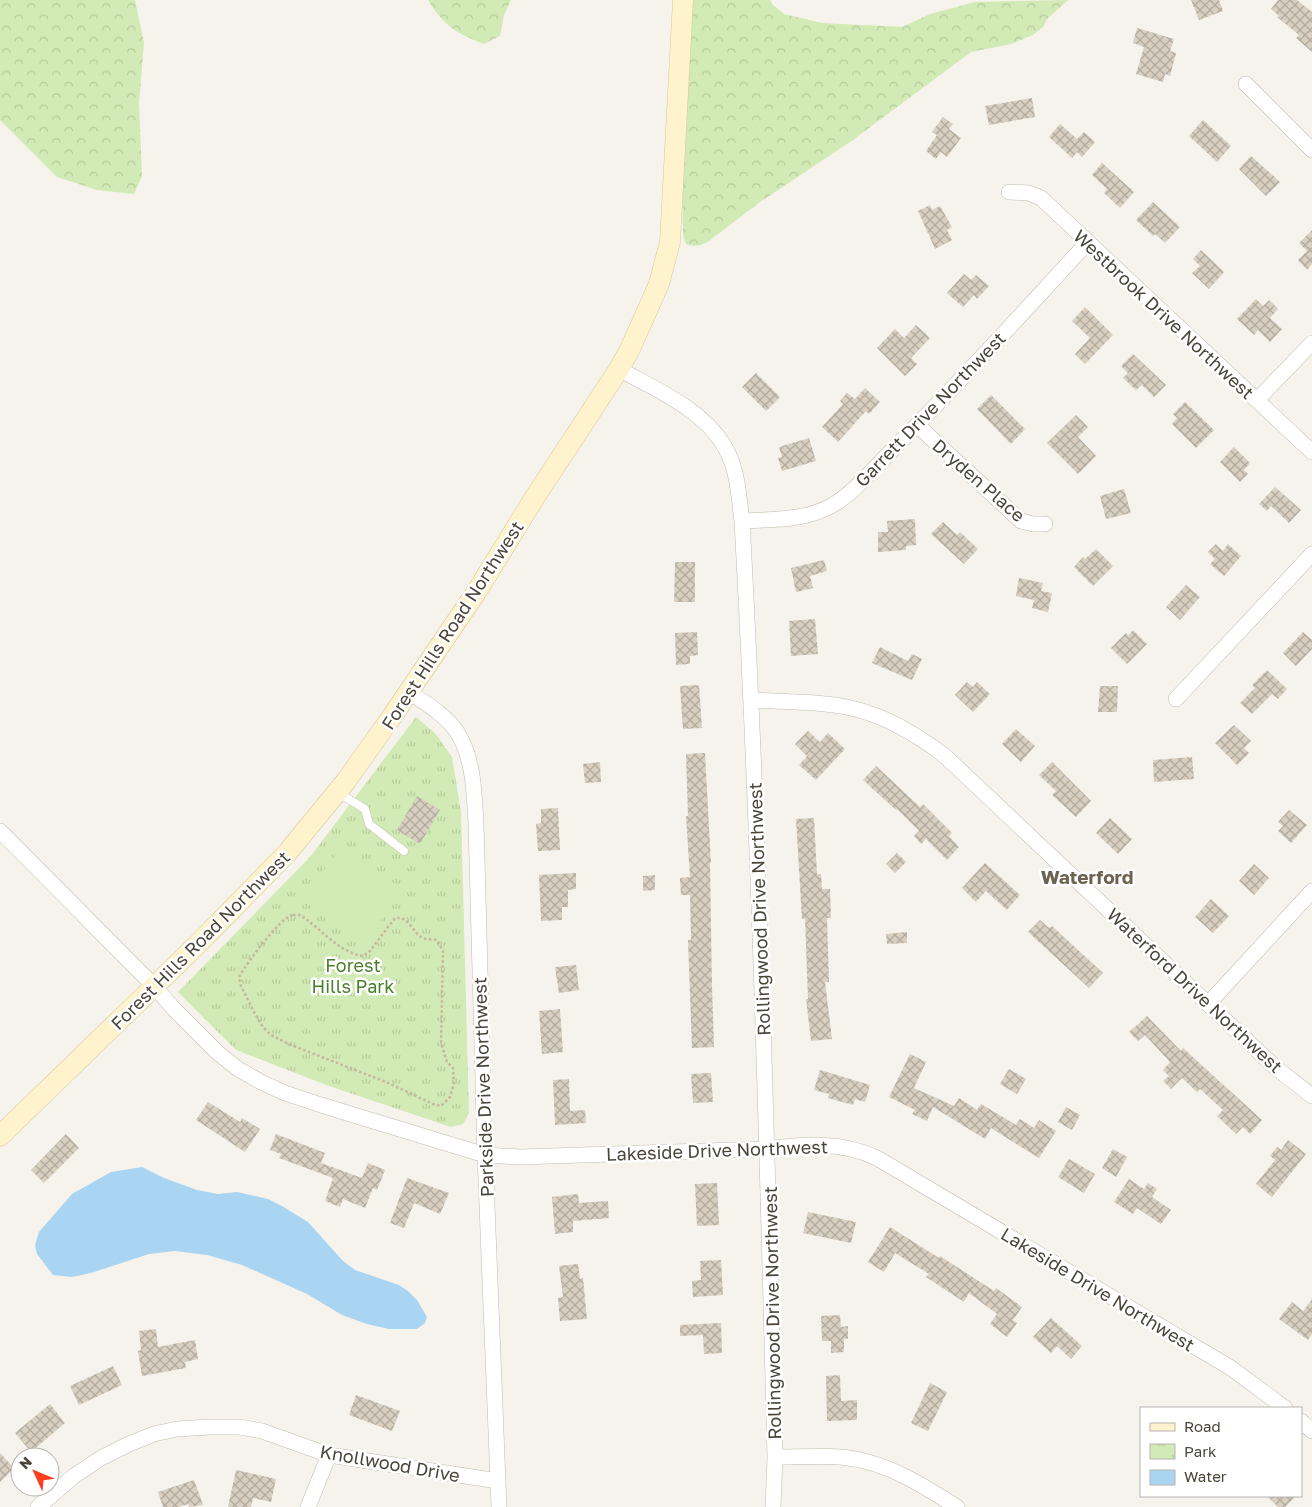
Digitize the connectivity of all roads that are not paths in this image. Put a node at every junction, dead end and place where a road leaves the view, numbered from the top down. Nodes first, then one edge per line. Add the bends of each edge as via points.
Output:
1 (683, 0) edge
2 (1246, 84) dead end
3 (1312, 150) edge
4 (1009, 192) dead end
5 (1088, 242) junction
6 (1312, 343) edge
7 (618, 369) junction
8 (1257, 400) junction
9 (917, 425) junction
10 (1312, 452) edge
11 (742, 521) junction
12 (1045, 524) dead end
13 (1312, 554) edge
14 (409, 692) junction
15 (1176, 699) dead end
16 (752, 700) junction
17 (337, 792) junction
18 (0, 831) edge
19 (404, 851) dead end
20 (1312, 891) edge
21 (154, 986) junction
22 (1208, 1004) junction
23 (1312, 1096) edge
24 (0, 1136) edge
25 (767, 1148) junction
26 (485, 1155) junction
27 (1284, 1407) edge
28 (1302, 1422) edge
29 (1312, 1431) edge
30 (330, 1456) junction
31 (775, 1458) junction
32 (498, 1481) junction
33 (38, 1507) edge
34 (308, 1507) edge
35 (499, 1507) edge
36 (773, 1507) edge
37 (957, 1507) edge

1 - 7 main road, Forest Hills Road Northwest via 670,242 659,284
2 - 3 street
4 - 5 street, Westbrook Drive Northwest via 1029,193 1041,198
5 - 8 street, Westbrook Drive Northwest
5 - 9 street, Garrett Drive Northwest
6 - 8 street
7 - 11 street, Rollingwood Drive Northwest via 683,404 715,431 730,455
7 - 14 main road, Forest Hills Road Northwest
8 - 10 street, Westbrook Drive Northwest
9 - 11 street, Garrett Drive Northwest via 831,506 802,517
9 - 12 street, Dryden Place via 1021,521
11 - 16 street, Rollingwood Drive Northwest
13 - 15 street
14 - 17 main road, Forest Hills Road Northwest
14 - 26 street, Parkside Drive Northwest via 457,732 471,768 476,823
16 - 22 street, Waterford Drive Northwest via 851,708 882,718 914,734 946,757
16 - 25 street, Rollingwood Drive Northwest
17 - 19 lane via 364,810 369,824
17 - 21 main road, Forest Hills Road Northwest via 288,852
18 - 21 street, Lakeside Drive Northwest
20 - 22 street
21 - 24 main road, Forest Hills Road Northwest
21 - 26 street, Lakeside Drive Northwest via 218,1053 261,1082 284,1093
22 - 23 street, Waterford Drive Northwest via 1276,1068
25 - 26 street, Lakeside Drive Northwest via 521,1157
25 - 27 street, Lakeside Drive Northwest via 845,1146 877,1158 1232,1368
25 - 31 street, Rollingwood Drive Northwest
26 - 32 street, Parkside Drive Northwest
28 - 29 street
30 - 32 street, Knollwood Drive
30 - 33 street, Knollwood Drive via 262,1431 240,1427 177,1429 146,1437 101,1458
30 - 34 street
31 - 36 street, Rollingwood Drive Northwest
31 - 37 street via 864,1460 890,1469
32 - 35 street, Parkside Drive Northwest

